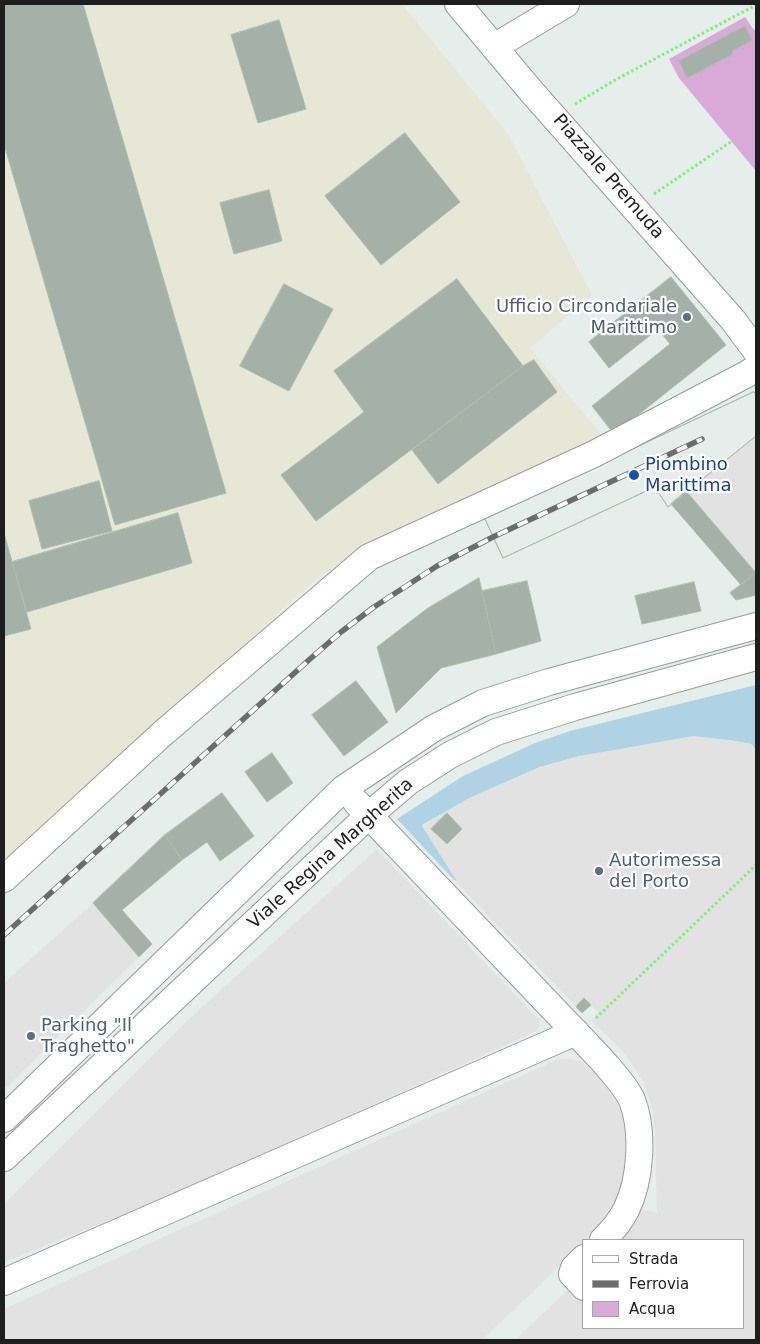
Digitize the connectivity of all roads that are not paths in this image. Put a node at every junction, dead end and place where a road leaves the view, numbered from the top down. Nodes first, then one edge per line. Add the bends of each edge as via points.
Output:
1 (458, 4) edge
2 (566, 4) edge
3 (494, 47) junction
4 (753, 340) edge
5 (756, 368) edge
6 (756, 626) edge
7 (756, 657) edge
8 (492, 700) junction
9 (503, 730) junction
10 (343, 789) junction
11 (368, 816) junction
12 (4, 879) edge
13 (146, 981) junction
14 (169, 1002) junction
15 (584, 1027) junction
16 (4, 1119) edge
17 (4, 1158) edge
18 (604, 1239) edge
19 (582, 1260) edge
20 (11, 1276) edge
21 (582, 1285) edge

1 - 3 street, Piazzale Premuda
2 - 3 street
3 - 4 street, Piazzale Premuda
5 - 12 street via 594,454 369,556 162,734
6 - 8 street, Viale Regina Margherita
7 - 9 street, Viale Regina Margherita
8 - 9 street
8 - 10 street, Viale Regina Margherita via 434,728
9 - 11 street, Viale Regina Margherita via 441,761 408,782
10 - 11 street
10 - 13 street, Viale Regina Margherita
11 - 14 street, Viale Regina Margherita
11 - 15 street
13 - 14 street
13 - 16 street, Viale Regina Margherita
14 - 17 street, Viale Regina Margherita
15 - 18 street via 628,1094 640,1136 634,1188 627,1209
15 - 20 street
19 - 21 street via 572,1274

